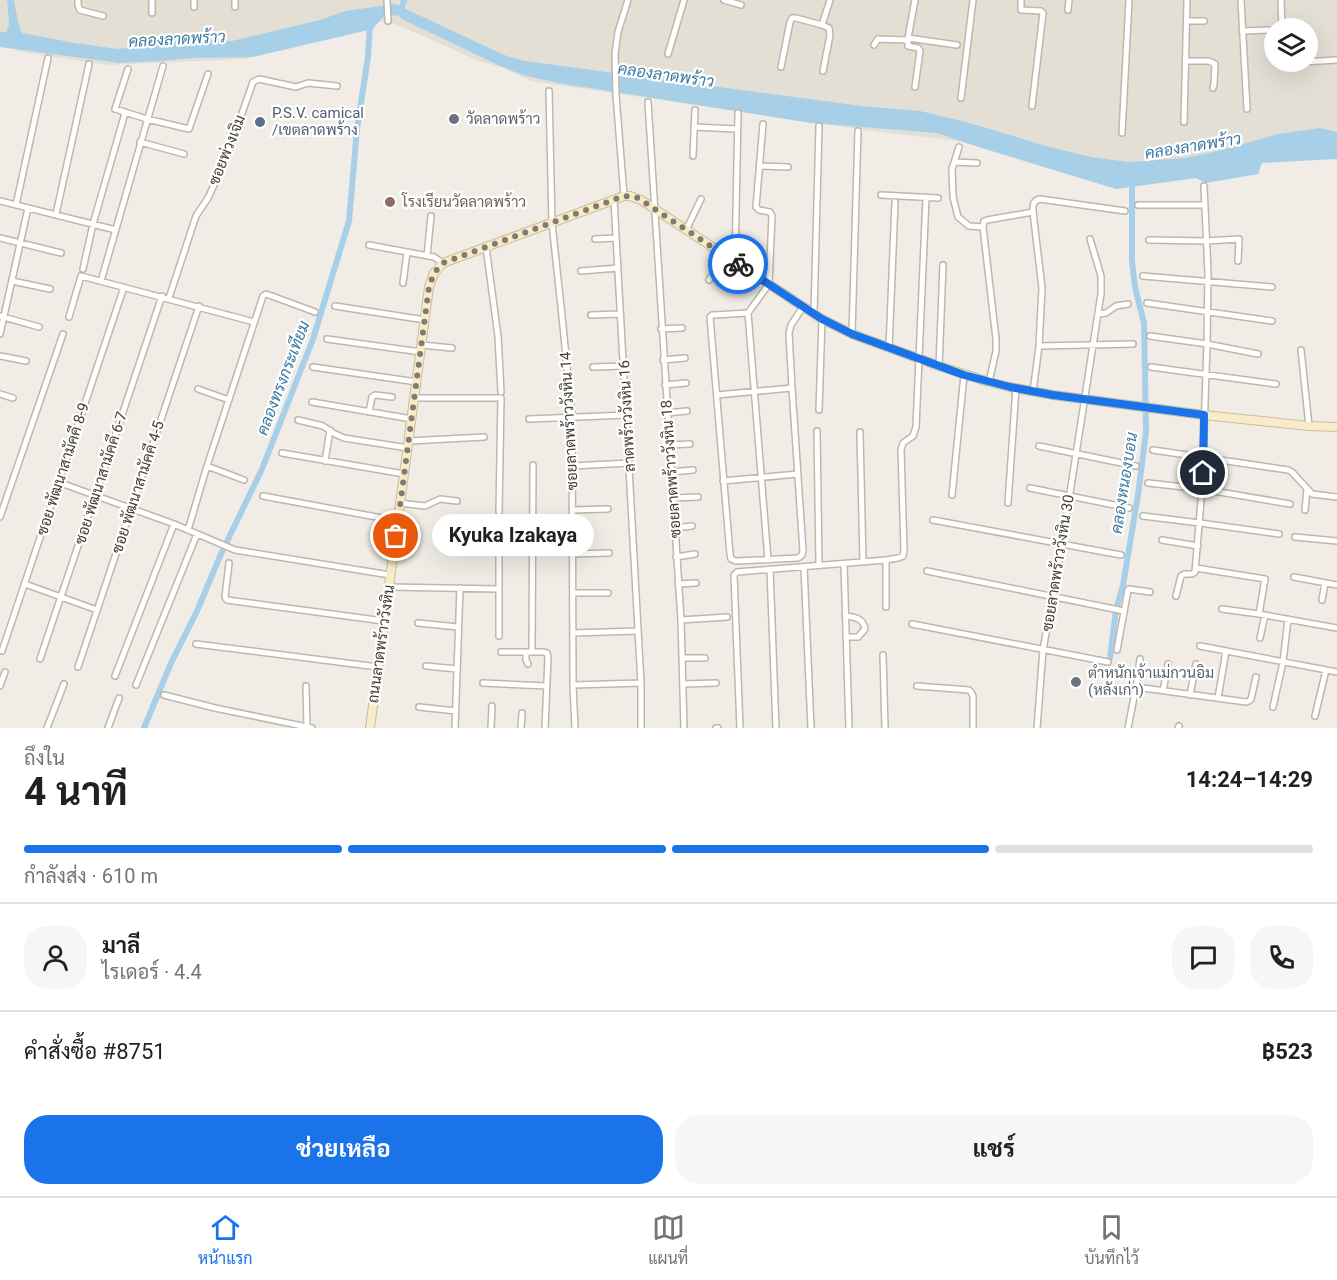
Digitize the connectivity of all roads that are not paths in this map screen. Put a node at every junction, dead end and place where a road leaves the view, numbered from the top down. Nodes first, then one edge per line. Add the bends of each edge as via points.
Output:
1 (78, 0) edge
2 (152, 0) edge
3 (235, 0) edge
4 (628, 0) edge
5 (684, 0) edge
6 (724, 0) edge
7 (830, 0) edge
8 (915, 0) edge
9 (973, 0) edge
10 (1021, 0) edge
11 (1069, 0) edge
12 (1129, 0) edge
13 (1187, 0) edge
14 (1241, 0) edge
15 (1281, 0) edge
16 (387, 1) edge
17 (741, 5) dead end
18 (235, 7) dead end
19 (1068, 10) dead end
20 (152, 13) dead end
21 (103, 16) dead end
22 (1282, 18) edge
23 (388, 21) dead end
24 (1187, 21) junction
25 (1204, 21) dead end
26 (822, 25) junction
27 (1264, 30) edge
28 (1242, 31) junction
29 (908, 39) junction
30 (874, 45) dead end
31 (957, 45) dead end
32 (668, 54) dead end
33 (48, 58) dead end
34 (1337, 60) edge
35 (1186, 61) junction
36 (1318, 61) edge
37 (89, 64) dead end
38 (163, 66) dead end
39 (782, 67) dead end
40 (128, 69) dead end
41 (822, 71) dead end
42 (208, 74) dead end
43 (338, 86) dead end
44 (915, 87) dead end
45 (1213, 88) dead end
46 (549, 91) dead end
47 (961, 98) dead end
48 (648, 102) dead end
49 (1032, 106) dead end
50 (1247, 109) dead end
51 (695, 110) dead end
52 (125, 113) junction
53 (738, 113) dead end
54 (147, 119) junction
55 (1184, 122) dead end
56 (763, 124) dead end
57 (819, 126) dead end
58 (694, 127) junction
59 (737, 129) junction
60 (858, 131) dead end
61 (1122, 132) dead end
62 (140, 142) junction
63 (959, 147) dead end
64 (184, 154) dead end
65 (693, 156) dead end
66 (955, 162) junction
67 (977, 163) dead end
68 (759, 166) junction
69 (788, 167) dead end
70 (1204, 186) dead end
71 (881, 195) dead end
72 (624, 196) junction
73 (926, 198) junction
74 (938, 198) dead end
75 (701, 199) dead end
76 (614, 200) junction
77 (0, 201) edge
78 (895, 202) dead end
79 (16, 205) junction
80 (1138, 205) dead end
81 (1204, 205) junction
82 (28, 208) junction
83 (655, 209) junction
84 (1125, 210) dead end
85 (1033, 213) junction
86 (56, 214) junction
87 (431, 216) dead end
88 (552, 223) junction
89 (93, 224) junction
90 (983, 227) junction
91 (116, 230) junction
92 (686, 230) junction
93 (0, 238) edge
94 (616, 238) junction
95 (595, 239) dead end
96 (1090, 239) dead end
97 (1149, 240) dead end
98 (1207, 241) junction
99 (20, 243) junction
100 (369, 245) dead end
101 (486, 247) junction
102 (407, 252) junction
103 (61, 253) dead end
104 (427, 256) junction
105 (725, 256) junction
106 (1238, 261) dead end
107 (735, 262) junction
108 (443, 263) junction
109 (943, 265) dead end
110 (618, 268) junction
111 (83, 269) dead end
112 (581, 271) dead end
113 (1143, 276) dead end
114 (710, 280) dead end
115 (12, 281) junction
116 (101, 281) junction
117 (1207, 282) junction
118 (403, 283) dead end
119 (769, 284) junction
120 (1272, 286) dead end
121 (124, 287) junction
122 (50, 289) dead end
123 (162, 296) junction
124 (169, 298) junction
125 (1147, 303) dead end
126 (1128, 304) dead end
127 (199, 306) junction
128 (334, 306) dead end
129 (803, 307) junction
130 (1207, 311) junction
131 (315, 312) dead end
132 (748, 313) junction
133 (620, 314) junction
134 (814, 314) junction
135 (1098, 314) junction
136 (591, 315) dead end
137 (2, 316) edge
138 (69, 317) dead end
139 (822, 319) junction
140 (425, 320) junction
141 (1272, 321) dead end
142 (254, 322) junction
143 (39, 327) dead end
144 (682, 328) dead end
145 (662, 329) junction
146 (0, 334) edge
147 (63, 334) dead end
148 (852, 334) junction
149 (1150, 336) dead end
150 (327, 339) dead end
151 (1093, 344) junction
152 (1133, 344) dead end
153 (1207, 344) junction
154 (1039, 346) junction
155 (421, 348) junction
156 (452, 348) dead end
157 (889, 348) junction
158 (1301, 350) dead end
159 (1258, 354) dead end
160 (0, 356) edge
161 (685, 358) dead end
162 (918, 358) junction
163 (663, 360) junction
164 (26, 361) dead end
165 (624, 366) junction
166 (939, 366) junction
167 (313, 367) dead end
168 (593, 367) dead end
169 (1151, 367) dead end
170 (1206, 374) junction
171 (964, 375) junction
172 (417, 382) junction
173 (989, 382) junction
174 (686, 383) dead end
175 (1276, 384) dead end
176 (665, 385) junction
177 (792, 388) junction
178 (1016, 388) junction
179 (198, 389) dead end
180 (755, 391) junction
181 (1033, 392) junction
182 (0, 394) edge
183 (501, 395) junction
184 (717, 395) junction
185 (392, 397) dead end
186 (13, 398) dead end
187 (414, 398) junction
188 (1084, 399) junction
189 (230, 400) junction
190 (312, 402) dead end
191 (819, 410) dead end
192 (687, 411) dead end
193 (369, 412) junction
194 (667, 413) junction
195 (627, 415) junction
196 (1204, 415) junction
197 (572, 417) junction
198 (412, 419) junction
199 (529, 419) dead end
200 (298, 420) dead end
201 (1309, 426) junction
202 (1337, 427) edge
203 (330, 430) junction
204 (817, 431) dead end
205 (860, 432) dead end
206 (484, 437) dead end
207 (690, 444) dead end
208 (408, 445) junction
209 (669, 446) junction
210 (1039, 446) dead end
211 (1153, 450) dead end
212 (282, 453) dead end
213 (1076, 453) junction
214 (1203, 457) junction
215 (325, 461) junction
216 (629, 463) junction
217 (533, 465) dead end
218 (207, 466) junction
219 (572, 466) junction
220 (1136, 466) dead end
221 (693, 470) dead end
222 (671, 472) junction
223 (404, 474) junction
224 (798, 474) junction
225 (762, 477) junction
226 (244, 480) dead end
227 (723, 481) junction
228 (58, 482) junction
229 (1148, 483) dead end
230 (1030, 488) dead end
231 (1202, 489) junction
232 (1307, 489) junction
233 (95, 495) junction
234 (952, 495) dead end
235 (263, 496) dead end
236 (1069, 496) junction
237 (698, 497) dead end
238 (1337, 497) edge
239 (673, 498) junction
240 (457, 501) dead end
241 (400, 503) junction
242 (1008, 503) dead end
243 (1290, 504) dead end
244 (131, 508) junction
245 (1129, 508) dead end
246 (608, 509) dead end
247 (573, 510) junction
248 (1305, 510) dead end
249 (499, 512) dead end
250 (1143, 516) dead end
251 (0, 517) edge
252 (933, 520) dead end
253 (398, 521) junction
254 (1200, 523) junction
255 (174, 524) junction
256 (692, 526) dead end
257 (674, 528) junction
258 (499, 529) dead end
259 (188, 530) junction
260 (197, 534) junction
261 (1279, 534) dead end
262 (1295, 537) dead end
263 (1162, 540) dead end
264 (1337, 542) edge
265 (1062, 544) junction
266 (1198, 546) junction
267 (609, 553) dead end
268 (573, 554) junction
269 (695, 554) dead end
270 (1121, 555) dead end
271 (676, 557) junction
272 (768, 560) junction
273 (886, 560) junction
274 (863, 562) junction
275 (229, 563) dead end
276 (844, 564) junction
277 (819, 565) junction
278 (804, 567) junction
279 (1196, 568) junction
280 (770, 569) junction
281 (927, 571) dead end
282 (390, 575) junction
283 (1294, 577) dead end
284 (696, 583) dead end
285 (1325, 583) junction
286 (25, 584) junction
287 (678, 584) junction
288 (1337, 585) edge
289 (389, 587) junction
290 (460, 588) junction
291 (498, 589) junction
292 (608, 592) dead end
293 (1150, 592) dead end
294 (574, 593) junction
295 (1176, 596) dead end
296 (62, 597) junction
297 (1053, 597) junction
298 (1322, 600) dead end
299 (886, 607) dead end
300 (1222, 609) dead end
301 (98, 610) junction
302 (1118, 610) junction
303 (1262, 614) junction
304 (845, 616) junction
305 (727, 617) dead end
306 (1288, 619) junction
307 (681, 620) junction
308 (384, 621) junction
309 (418, 623) dead end
310 (912, 624) dead end
311 (458, 627) junction
312 (1337, 628) edge
313 (638, 631) junction
314 (573, 633) junction
315 (499, 636) dead end
316 (846, 637) junction
317 (1260, 638) dead end
318 (196, 644) dead end
319 (1200, 646) dead end
320 (1043, 650) junction
321 (1117, 650) dead end
322 (2, 651) dead end
323 (1226, 651) junction
324 (501, 652) dead end
325 (529, 652) junction
326 (883, 655) dead end
327 (682, 658) junction
328 (705, 658) dead end
329 (40, 659) dead end
330 (1140, 659) dead end
331 (1108, 662) dead end
332 (1283, 662) junction
333 (528, 664) dead end
334 (1168, 664) dead end
335 (1196, 664) dead end
336 (426, 666) dead end
337 (78, 667) dead end
338 (378, 667) junction
339 (457, 669) junction
340 (1326, 670) junction
341 (5, 672) dead end
342 (1337, 672) edge
343 (115, 676) dead end
344 (1256, 677) dead end
345 (483, 682) dead end
346 (641, 683) junction
347 (716, 683) dead end
348 (64, 684) dead end
349 (616, 684) junction
350 (683, 684) junction
351 (136, 685) dead end
352 (573, 685) junction
353 (0, 686) edge
354 (306, 686) dead end
355 (547, 686) junction
356 (917, 686) dead end
357 (1136, 687) junction
358 (616, 691) dead end
359 (1163, 691) junction
360 (164, 695) dead end
361 (1190, 695) junction
362 (119, 698) dead end
363 (1218, 698) junction
364 (492, 706) dead end
365 (419, 707) dead end
366 (1273, 707) dead end
367 (456, 711) junction
368 (522, 712) dead end
369 (1315, 716) dead end
370 (47, 728) edge
371 (108, 728) edge
372 (309, 728) edge
373 (370, 728) edge
374 (455, 728) edge
375 (491, 728) edge
376 (521, 728) edge
377 (545, 728) edge
378 (575, 728) edge
379 (641, 728) edge
380 (684, 728) edge
381 (740, 728) edge
382 (776, 728) edge
383 (811, 728) edge
384 (849, 728) edge
385 (885, 728) edge
386 (973, 728) edge
387 (1037, 728) edge
388 (1128, 728) edge

1 - 21 street via 80,10
2 - 20 street
3 - 18 street
4 - 72 street via 615,54
5 - 32 street
6 - 17 street
7 - 26 street
8 - 29 street
9 - 47 street
10 - 49 street via 1021,10 1043,13
11 - 19 street
12 - 61 street
13 - 24 street
14 - 28 street
15 - 22 street
16 - 23 street
24 - 25 street
24 - 35 street
26 - 39 street via 792,18
26 - 41 street via 830,31
27 - 28 street
28 - 50 street
29 - 30 street via 878,39
29 - 31 street
29 - 44 street via 908,46 920,51
33 - 79 street
34 - 36 street
35 - 45 street via 1215,64
35 - 55 street
37 - 86 street
38 - 54 street
40 - 52 street via 115,109
42 - 54 street via 189,129
43 - 124 street, ซอยพ่วงเจิม via 253,82 226,159 196,216
46 - 88 street, ซอยลาดพร้าววังหิน 14
48 - 83 street, ซอยลาดพร้าววังหิน 18
51 - 58 street
52 - 54 street
52 - 89 street
53 - 59 street
54 - 62 street
56 - 68 street
57 - 134 street
58 - 59 street
58 - 65 street
59 - 107 street
60 - 148 street
62 - 64 street
62 - 91 street
63 - 66 street
66 - 67 street
66 - 90 street via 953,197 958,217 969,226
68 - 69 street
68 - 119 street via 756,207 772,216
70 - 81 street
71 - 73 street
72 - 76 main road
72 - 83 main road via 636,197
73 - 74 street
73 - 162 street
75 - 92 street
76 - 88 main road
76 - 94 street, ลาดพร้าววังหิน 16
77 - 79 street
78 - 157 street
79 - 82 street
80 - 81 street
81 - 98 street
82 - 86 street
82 - 99 street
83 - 92 main road
83 - 145 street, ซอยลาดพร้าววังหิน 18
84 - 85 street via 1040,199 1033,204
85 - 90 street via 987,220
85 - 154 street via 1042,288
86 - 89 street
87 - 104 street
88 - 101 main road
88 - 197 street, ซอยลาดพร้าววังหิน 14
89 - 91 street
89 - 111 street
90 - 173 street via 996,339
91 - 116 street
92 - 105 main road
93 - 99 street
94 - 95 street
94 - 110 street, ลาดพร้าววังหิน 16
96 - 135 street, ซอยลาดพร้าววังหิน 30 via 1101,276
97 - 98 street
98 - 106 street via 1239,239
98 - 117 street
99 - 103 street
99 - 115 street
100 - 102 street
101 - 108 main road
101 - 183 street
102 - 104 street
102 - 118 street
104 - 108 street
105 - 107 main road
105 - 114 street
107 - 119 main road
108 - 140 main road, ถนนลาดพร้าววังหิน via 429,287
109 - 166 street
110 - 112 street
110 - 133 street, ลาดพร้าววังหิน 16
113 - 117 street
115 - 122 street
115 - 137 street
116 - 121 street
116 - 138 street via 81,276
117 - 120 street
117 - 130 street
119 - 129 main road
119 - 132 street
121 - 123 street
121 - 228 street, ซอย พัฒนาสามัคคี 8-9
123 - 124 street
123 - 233 street, ซอย พัฒนาสามัคคี 6-7
124 - 127 street
125 - 130 street
126 - 135 street
127 - 142 street
127 - 244 street, ซอย พัฒนาสามัคคี 4-5
128 - 140 street
129 - 134 main road
129 - 177 street via 789,333
130 - 141 street
130 - 153 street
131 - 142 street via 266,294
132 - 180 street
132 - 184 street via 711,316
133 - 136 street
133 - 165 street, ลาดพร้าววังหิน 16
134 - 139 main road
135 - 151 street, ซอยลาดพร้าววังหิน 30
137 - 143 street
137 - 146 street
139 - 148 main road
139 - 191 street
140 - 155 main road, ถนนลาดพร้าววังหิน
142 - 189 street
144 - 145 street
145 - 163 street, ซอยลาดพร้าววังหิน 18
147 - 251 street
148 - 157 main road
149 - 153 street
150 - 155 street
151 - 152 street
151 - 154 street
151 - 188 street, ซอยลาดพร้าววังหิน 30
153 - 159 street
153 - 170 street
154 - 181 street
155 - 156 street
155 - 172 main road, ถนนลาดพร้าววังหิน
157 - 162 main road
158 - 201 street
160 - 164 street
161 - 163 street
162 - 166 main road
162 - 273 street via 915,432 901,450 904,550 903,556
163 - 176 street, ซอยลาดพร้าววังหิน 18
165 - 168 street
165 - 195 street, ลาดพร้าววังหิน 16
166 - 171 main road
167 - 172 street
169 - 170 street
170 - 175 street
170 - 196 street
171 - 173 main road
171 - 234 street
172 - 187 main road, ถนนลาดพร้าววังหิน
173 - 178 main road
174 - 176 street
176 - 194 street, ซอยลาดพร้าววังหิน 18
177 - 180 street
177 - 224 street
178 - 181 main road
178 - 242 street
179 - 189 street
180 - 184 street
180 - 225 street
181 - 188 main road
182 - 186 street
183 - 187 street
183 - 249 street
184 - 227 street
185 - 193 street via 375,395
187 - 198 main road, ถนนลาดพร้าววังหิน
188 - 196 main road
188 - 213 street, ซอยลาดพร้าววังหิน 30
189 - 218 street
190 - 193 street
192 - 194 street
193 - 198 street
194 - 209 street, ซอยลาดพร้าววังหิน 18
195 - 197 street
195 - 216 street, ลาดพร้าววังหิน 16
196 - 201 main road
196 - 214 street
197 - 199 street
197 - 219 street, ซอยลาดพร้าววังหิน 14
198 - 208 main road, ถนนลาดพร้าววังหิน
200 - 203 street
201 - 202 main road
203 - 208 street via 344,438
203 - 215 street
204 - 277 street
205 - 274 street
206 - 208 street
207 - 209 street
208 - 223 main road, ถนนลาดพร้าววังหิน
209 - 222 street, ซอยลาดพร้าววังหิน 18
210 - 213 street
211 - 214 street
212 - 215 street
213 - 220 street
213 - 236 street, ซอยลาดพร้าววังหิน 30
214 - 231 street
214 - 232 street via 1288,470
215 - 223 street
216 - 219 street
216 - 313 street, ลาดพร้าววังหิน 16
217 - 325 street
218 - 226 street
218 - 259 street
219 - 247 street, ซอยลาดพร้าววังหิน 14
221 - 222 street
222 - 239 street, ซอยลาดพร้าววังหิน 18
223 - 241 main road, ถนนลาดพร้าววังหิน
224 - 225 street
224 - 272 street via 802,555
225 - 227 street
225 - 272 street
227 - 272 street via 731,559
228 - 233 street
228 - 286 street, ซอย พัฒนาสามัคคี 8-9
229 - 231 street
230 - 236 street
231 - 243 street
231 - 254 street
232 - 238 street via 1314,495
232 - 248 street
233 - 244 street
233 - 296 street, ซอย พัฒนาสามัคคี 6-7
235 - 253 street
236 - 245 street
236 - 265 street, ซอยลาดพร้าววังหิน 30
237 - 239 street
239 - 257 street, ซอยลาดพร้าววังหิน 18
240 - 241 street via 440,499 425,506
241 - 253 main road, ถนนลาดพร้าววังหิน
244 - 255 street
244 - 301 street, ซอย พัฒนาสามัคคี 4-5
246 - 247 street
247 - 268 street, ซอยลาดพร้าววังหิน 14
250 - 254 street
252 - 265 street
253 - 282 main road, ถนนลาดพร้าววังหิน
254 - 261 street
254 - 266 street
255 - 259 street
255 - 343 street
256 - 257 street
257 - 271 street, ซอยลาดพร้าววังหิน 18
258 - 291 street
259 - 260 street
260 - 282 street via 229,547
260 - 351 street
262 - 264 street
263 - 266 street
265 - 270 street
265 - 297 street, ซอยลาดพร้าววังหิน 30
266 - 279 street
267 - 268 street
268 - 294 street, ซอยลาดพร้าววังหิน 14
269 - 271 street
271 - 287 street, ซอยลาดพร้าววังหิน 18
273 - 274 street
273 - 299 street
274 - 276 street
275 - 308 street via 227,600
276 - 277 street
276 - 304 street
277 - 278 street
278 - 280 street
278 - 383 street
279 - 295 street via 1192,574 1181,576
279 - 303 street via 1265,579
280 - 381 street via 734,575
280 - 382 street
281 - 297 street
282 - 289 main road, ถนนลาดพร้าววังหิน
283 - 285 street
284 - 287 street
285 - 288 street
285 - 298 street
286 - 296 street
286 - 322 street, ซอย พัฒนาสามัคคี 8-9
287 - 307 street, ซอยลาดพร้าววังหิน 18
289 - 290 street
289 - 308 main road, ถนนลาดพร้าววังหิน
290 - 291 street
290 - 311 street
291 - 315 street
292 - 294 street
293 - 302 street via 1129,589
294 - 314 street, ซอยลาดพร้าววังหิน 14
296 - 301 street
296 - 329 street, ซอย พัฒนาสามัคคี 6-7
297 - 302 street
297 - 320 street, ซอยลาดพร้าววังหิน 30
300 - 303 street
301 - 337 street, ซอย พัฒนาสามัคคี 4-5
302 - 321 street
303 - 306 street
303 - 317 street
304 - 316 street
304 - 316 street via 861,620 865,629 858,637
305 - 307 street
306 - 312 street
306 - 332 street
307 - 327 street, ซอยลาดพร้าววังหิน 18
308 - 338 main road, ถนนลาดพร้าววังหิน
309 - 311 street
310 - 320 street
311 - 339 street
313 - 314 street
313 - 346 street, ลาดพร้าววังหิน 16
314 - 352 street, ซอยลาดพร้าววังหิน 14
316 - 384 street
318 - 338 street
319 - 323 street
320 - 331 street
320 - 387 street, ซอยลาดพร้าววังหิน 30
323 - 332 street
323 - 363 street
324 - 325 street
325 - 333 street
325 - 355 street via 547,653
326 - 385 street
327 - 328 street
327 - 350 street, ซอยลาดพร้าววังหิน 18
330 - 357 street
332 - 340 street
332 - 366 street
334 - 359 street
335 - 361 street
336 - 339 street
338 - 373 main road, ถนนลาดพร้าววังหิน
339 - 367 street
340 - 342 street
340 - 369 street
341 - 353 street
344 - 363 street via 1249,701
345 - 355 street
346 - 349 street
346 - 379 street, ลาดพร้าววังหิน 16
347 - 350 street
348 - 370 street
349 - 352 street
349 - 358 street
350 - 380 street, ซอยลาดพร้าววังหิน 18
352 - 378 street, ซอยลาดพร้าววังหิน 14
354 - 372 street
355 - 377 street
356 - 386 street via 969,690 973,696
357 - 359 street
357 - 388 street
359 - 361 street
360 - 372 street
361 - 363 street
362 - 371 street
364 - 375 street
365 - 367 street
367 - 374 street
368 - 376 street

